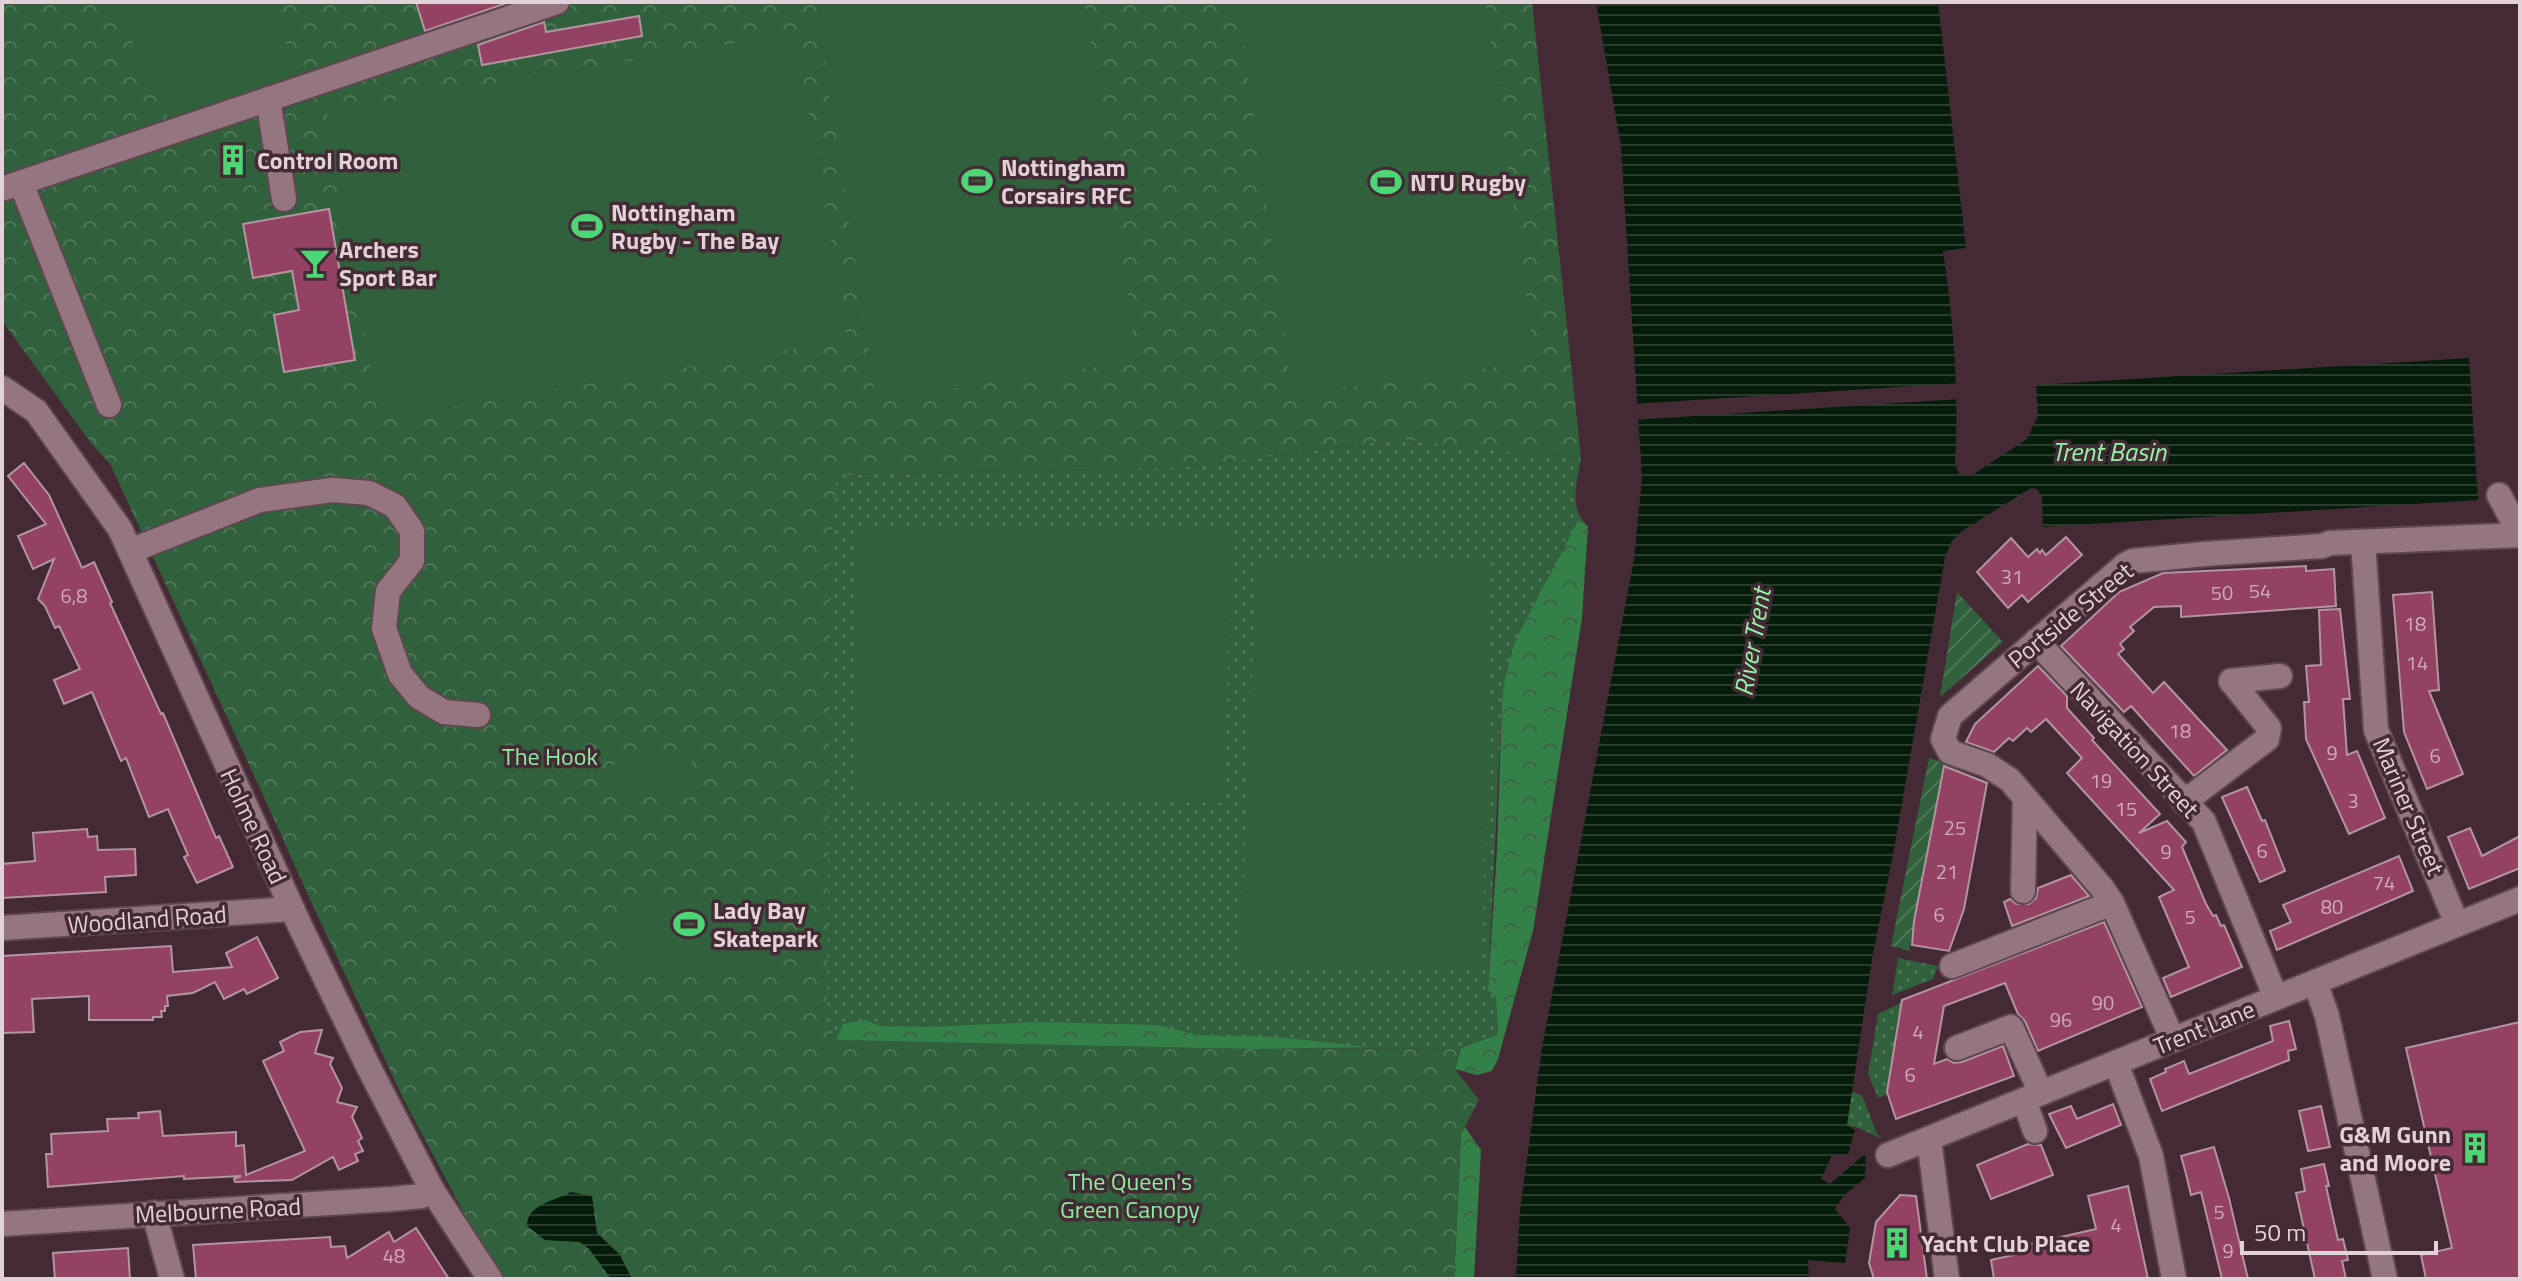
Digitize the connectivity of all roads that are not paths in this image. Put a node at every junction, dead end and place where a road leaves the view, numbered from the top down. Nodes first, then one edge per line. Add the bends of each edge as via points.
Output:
1 (557, 2) edge
2 (268, 99) junction
3 (8, 184) edge
4 (284, 199) dead end
5 (2, 388) edge
6 (109, 405) dead end
7 (2499, 495) dead end
8 (2520, 534) edge
9 (2374, 541) junction
10 (130, 551) junction
11 (2036, 641) junction
12 (2280, 676) dead end
13 (478, 715) dead end
14 (2025, 799) junction
15 (2184, 802) junction
16 (2023, 891) dead end
17 (2520, 899) edge
18 (2112, 903) junction
19 (292, 909) junction
20 (2457, 924) junction
21 (2, 928) edge
22 (1952, 966) dead end
23 (2315, 982) junction
24 (2276, 998) junction
25 (2173, 1040) junction
26 (1957, 1048) dead end
27 (2116, 1063) junction
28 (2032, 1097) junction
29 (2035, 1131) dead end
30 (1929, 1139) junction
31 (1888, 1155) dead end
32 (432, 1190) junction
33 (154, 1213) junction
34 (2, 1224) edge
35 (172, 1279) edge
36 (490, 1279) edge
37 (1947, 1279) edge
38 (2174, 1279) edge
39 (2385, 1279) edge

1 - 2 street
2 - 3 street
2 - 4 street
3 - 6 street
5 - 10 street, Holme Road via 36,411
7 - 8 street
8 - 9 street, Portside Street
9 - 11 street, Portside Street via 2133,561
9 - 20 street, Mariner Street via 2376,730
10 - 13 street via 260,500 332,490 369,493 395,506 412,531 412,561 388,591 384,628 400,674 419,697 444,712
10 - 19 street, Holme Road
11 - 14 street, Portside Street via 1954,710 1943,739 1950,752 2001,773
11 - 15 street, Navigation Street
12 - 15 street via 2231,681 2269,728 2267,739
14 - 16 street
14 - 18 street, Portside Street
15 - 24 street, Navigation Street via 2204,822
17 - 20 street, Trent Lane
18 - 22 street
18 - 25 street, Portside Street
19 - 21 street, Woodland Road
19 - 32 street, Holme Road
20 - 23 street, Trent Lane
23 - 24 street, Trent Lane
23 - 39 street
24 - 25 street, Trent Lane
25 - 27 street, Trent Lane
26 - 28 street via 2011,1027
27 - 28 street, Trent Lane
27 - 38 street via 2151,1156
28 - 29 street
28 - 30 street, Trent Lane
30 - 31 street, Trent Lane
30 - 37 street
32 - 33 street, Melbourne Road via 392,1199
32 - 36 street, Holme Road
33 - 34 street, Melbourne Road
33 - 35 street

